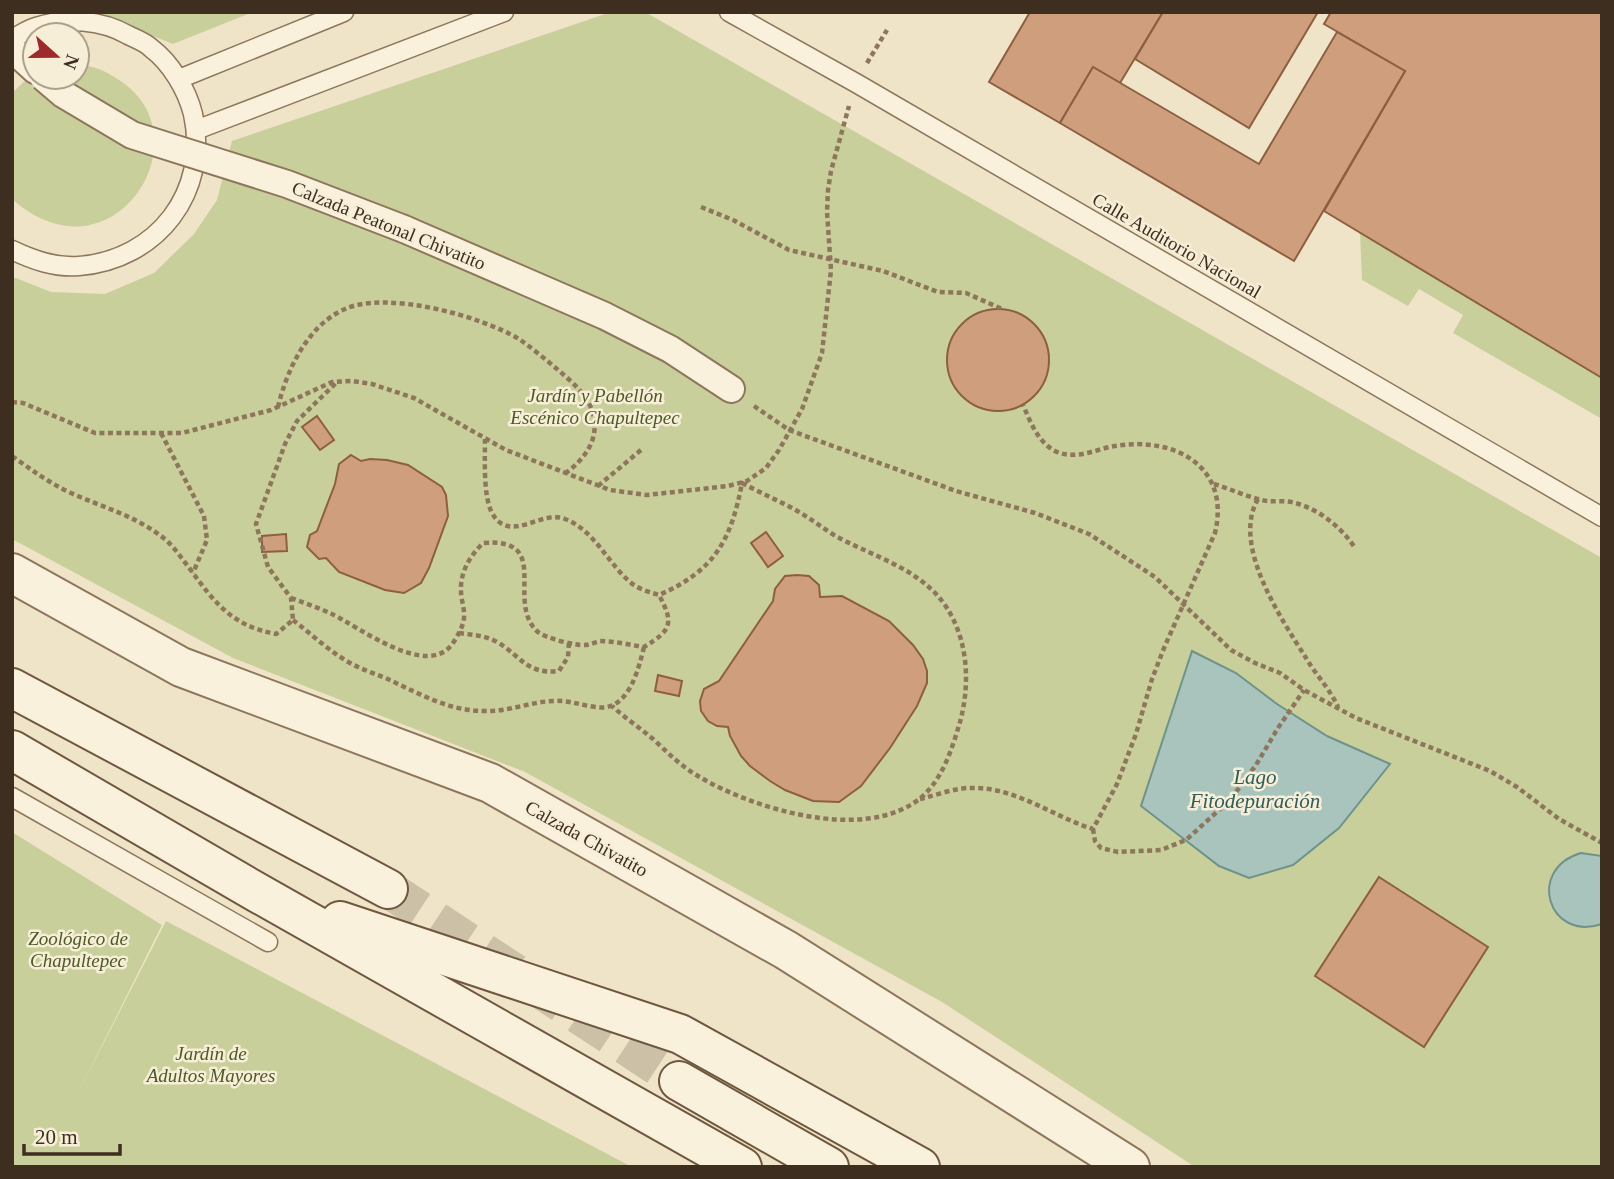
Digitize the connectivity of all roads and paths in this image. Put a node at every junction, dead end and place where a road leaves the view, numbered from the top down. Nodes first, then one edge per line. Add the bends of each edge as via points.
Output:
1 (344, 12) edge
2 (504, 12) edge
3 (729, 12) edge
4 (887, 30) dead end
5 (12, 39) edge
6 (178, 79) junction
7 (856, 83) junction
8 (59, 91) edge
9 (196, 130) junction
10 (701, 207) dead end
11 (12, 250) edge
12 (830, 260) junction
13 (1002, 309) dead end
14 (337, 382) junction
15 (731, 389) joint
16 (12, 402) edge
17 (1023, 405) dead end
18 (278, 407) junction
19 (789, 430) junction
20 (161, 433) junction
21 (485, 439) junction
22 (641, 450) dead end
23 (12, 456) edge
24 (566, 473) junction
25 (742, 483) junction
26 (1214, 483) junction
27 (598, 486) junction
28 (1258, 499) junction
29 (1602, 517) edge
30 (1355, 548) dead end
31 (12, 573) edge
32 (193, 573) junction
33 (659, 595) junction
34 (291, 598) junction
35 (293, 620) junction
36 (459, 634) junction
37 (569, 642) junction
38 (643, 647) junction
39 (12, 688) edge
40 (1304, 690) junction
41 (612, 706) junction
42 (1339, 708) junction
43 (12, 750) edge
44 (12, 797) edge
45 (920, 799) junction
46 (1093, 829) junction
47 (1602, 842) edge
48 (388, 890) tunnel mouth
49 (258, 894) junction
50 (268, 942) dead end
51 (679, 1081) tunnel mouth
52 (741, 1167) edge
53 (829, 1167) edge
54 (919, 1167) edge
55 (1130, 1167) edge

1 - 6 lane
2 - 9 lane
3 - 7 lane, Calle Auditorio Nacional
4 - 7 path
5 - 6 lane via 35,27 76,20 116,28 152,48
6 - 9 lane
7 - 12 path via 831,171 827,212
7 - 29 lane, Calle Auditorio Nacional
8 - 15 street, Calzada Peatonal Chivatito, bridge via 132,135 287,184 605,316 670,349
9 - 11 lane via 193,173 182,203 163,228 139,248 109,262 76,267 44,263
10 - 12 path via 777,245
12 - 13 path via 883,271 938,292 966,293
12 - 19 path via 822,353 802,409
14 - 18 path
14 - 21 path via 372,384 405,395
14 - 34 path via 297,421 256,524 268,567
15 - 19 path
16 - 20 path via 95,433
17 - 26 path via 1033,430 1055,451 1070,456 1115,446 1162,446 1192,459
18 - 20 path via 224,423
18 - 24 path via 291,367 305,345 323,324 345,309 387,301 456,314 522,341 584,395 594,419 594,433 585,458
19 - 25 path via 766,468
19 - 40 path via 1089,534 1155,577 1231,650
20 - 32 path via 204,516 206,540
21 - 24 path
21 - 33 path via 484,483 492,513 503,525 518,528 547,516 562,517 586,532 631,582
22 - 27 path
23 - 32 path via 56,486 133,517 167,541
24 - 27 path
25 - 27 path via 647,495
25 - 33 path via 721,548 695,576
25 - 45 path via 916,578 941,599 950,614 967,673 965,705 940,776
26 - 28 path
26 - 46 path via 1219,516 1215,533 1161,655 1117,784
28 - 30 path via 1294,502 1319,513
28 - 42 path via 1250,523 1262,577 1293,638
31 - 55 main road, Calzada Chivatito via 181,667 490,783 786,950
32 - 35 path via 237,622 276,634
33 - 38 path via 669,615 667,629
34 - 35 path
34 - 36 path via 332,614 406,654 437,655
35 - 41 path via 352,664 448,705 482,712 568,700 597,708
36 - 37 path via 494,640 545,673 559,671 568,657
36 - 37 path via 464,618 461,587 465,568 483,542 500,541 516,548 524,561 530,622 539,634
37 - 38 path
38 - 41 path via 634,682
39 - 48 main road
40 - 42 path
40 - 46 path via 1230,800 1186,840 1161,850 1118,852 1101,848
41 - 45 path via 692,772 779,810 811,818 877,819
42 - 47 path via 1385,731 1490,771 1559,819
43 - 49 main road
44 - 50 lane
45 - 46 path via 972,787 989,789
49 - 52 main road
49 - 54 main road via 680,1034
51 - 53 main road

